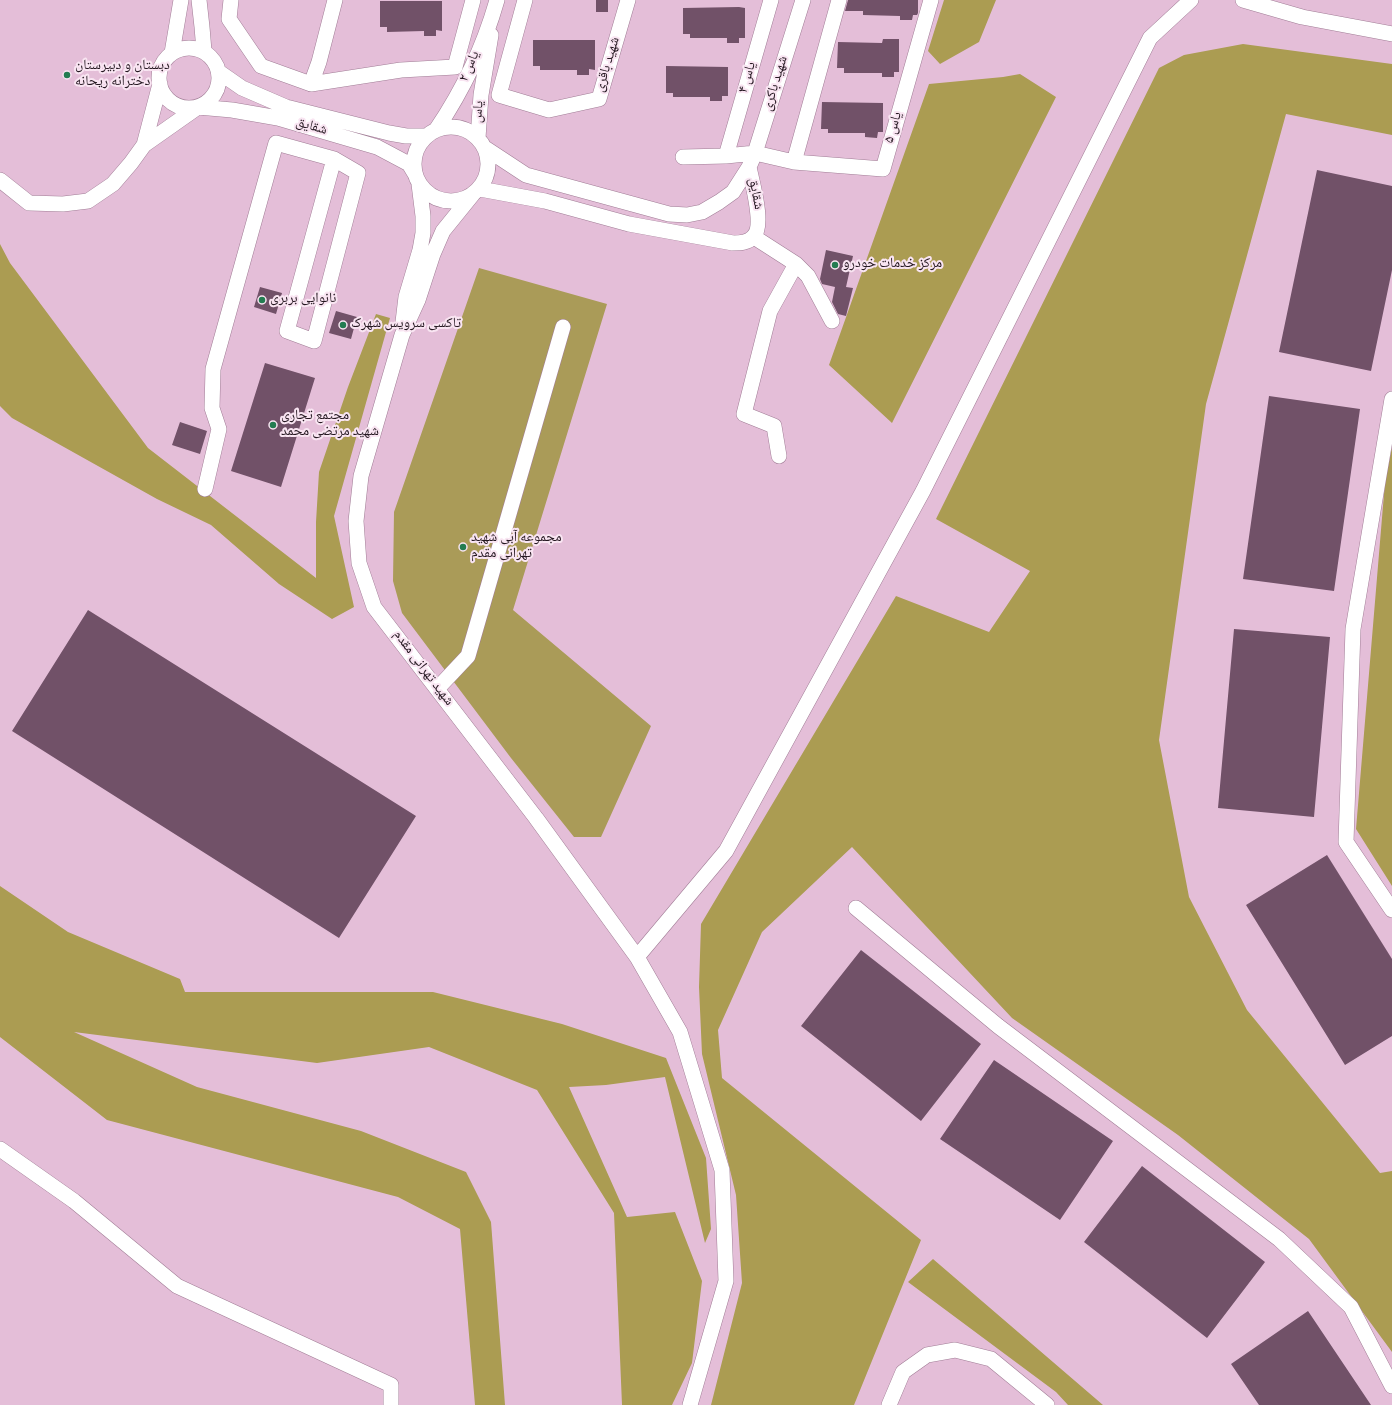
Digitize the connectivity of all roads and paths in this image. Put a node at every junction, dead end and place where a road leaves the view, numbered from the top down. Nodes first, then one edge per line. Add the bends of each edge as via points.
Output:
1 (181, 0) edge
2 (199, 0) edge
3 (230, 0) edge
4 (335, 0) edge
5 (473, 0) edge
6 (525, 0) edge
7 (628, 0) edge
8 (771, 0) edge
9 (803, 0) edge
10 (840, 0) edge
11 (931, 0) edge
12 (1191, 0) edge
13 (1243, 0) edge
14 (495, 7) edge
15 (1392, 34) edge
16 (204, 51) junction
17 (172, 53) junction
18 (455, 67) junction
19 (219, 72) junction
20 (470, 72) junction
21 (484, 81) junction
22 (160, 84) junction
23 (311, 84) junction
24 (502, 84) junction
25 (198, 107) junction
26 (432, 133) junction
27 (482, 143) junction
28 (144, 145) junction
29 (726, 156) junction
30 (683, 157) dead end
31 (334, 159) junction
32 (752, 160) junction
33 (794, 162) junction
34 (417, 179) junction
35 (0, 180) edge
36 (477, 192) junction
37 (754, 237) junction
38 (796, 264) junction
39 (832, 321) dead end
40 (563, 328) dead end
41 (402, 335) junction
42 (1392, 399) edge
43 (778, 456) dead end
44 (205, 489) dead end
45 (437, 689) junction
46 (856, 908) dead end
47 (1392, 910) edge
48 (637, 957) junction
49 (0, 1149) edge
50 (1392, 1386) edge
51 (391, 1405) edge
52 (690, 1405) edge
53 (889, 1405) edge
54 (1047, 1405) edge

1 - 17 street
2 - 16 street
3 - 23 street via 229,19 261,66
4 - 23 street
5 - 18 street
6 - 24 street
7 - 24 street, شهید باقری via 599,99 549,110 499,95
8 - 29 street, یاس ۴
9 - 32 street, شهید باکری
10 - 33 street
11 - 33 street, یاس ۵ via 883,169
12 - 48 street via 1150,38 923,491 726,851
13 - 15 street via 1302,16
14 - 20 street, یاس ۲
14 - 21 street, یاس
16 - 17 street via 187,47
16 - 19 street via 214,60
17 - 22 street via 161,67
18 - 20 street
18 - 23 street via 401,70
19 - 25 street via 217,90 206,103
19 - 26 street, شقایق via 242,88 286,107 389,133 406,136
20 - 26 street, یاس ۲ via 460,93
21 - 24 street
21 - 27 street, یاس via 481,95
22 - 25 street via 170,101 178,106
22 - 28 street
25 - 28 street
25 - 34 street, شقایق via 278,118 377,147 409,164
26 - 27 street via 447,127 459,128 469,131
26 - 34 street via 418,147 414,160
27 - 32 street, شقایق via 526,175 662,212 687,216 702,212 733,192
27 - 36 street via 488,158 488,169 485,180
28 - 35 street via 114,184 88,201 29,204
29 - 30 street
29 - 32 street
31 - 31 street via 287,331 314,341 358,173
31 - 44 street via 276,143 213,370 212,408 219,429
32 - 33 street, یاس ۵
32 - 37 street, شقایق via 759,218 758,230
34 - 36 street via 430,195 444,201 454,202
34 - 41 street, شهید تهرانی مقدم via 423,233 406,297
36 - 37 street via 545,201 629,224 732,243 745,242
36 - 41 street, شهید تهرانی مقدم via 443,231 418,300
37 - 38 street
38 - 39 street via 808,276
38 - 43 street via 770,310 744,414 774,426
40 - 45 street via 468,656
41 - 45 street, شهید تهرانی مقدم via 361,476 356,521 358,563 374,607
42 - 47 street via 1353,629 1346,842
45 - 48 street, شهید تهرانی مقدم via 536,818
46 - 50 street via 998,1026 1279,1239 1351,1308
48 - 52 street, شهید تهرانی مقدم via 680,1032 722,1170 726,1281
49 - 51 street via 74,1201 177,1286 391,1385
53 - 54 street via 903,1372 927,1355 955,1350 991,1359

